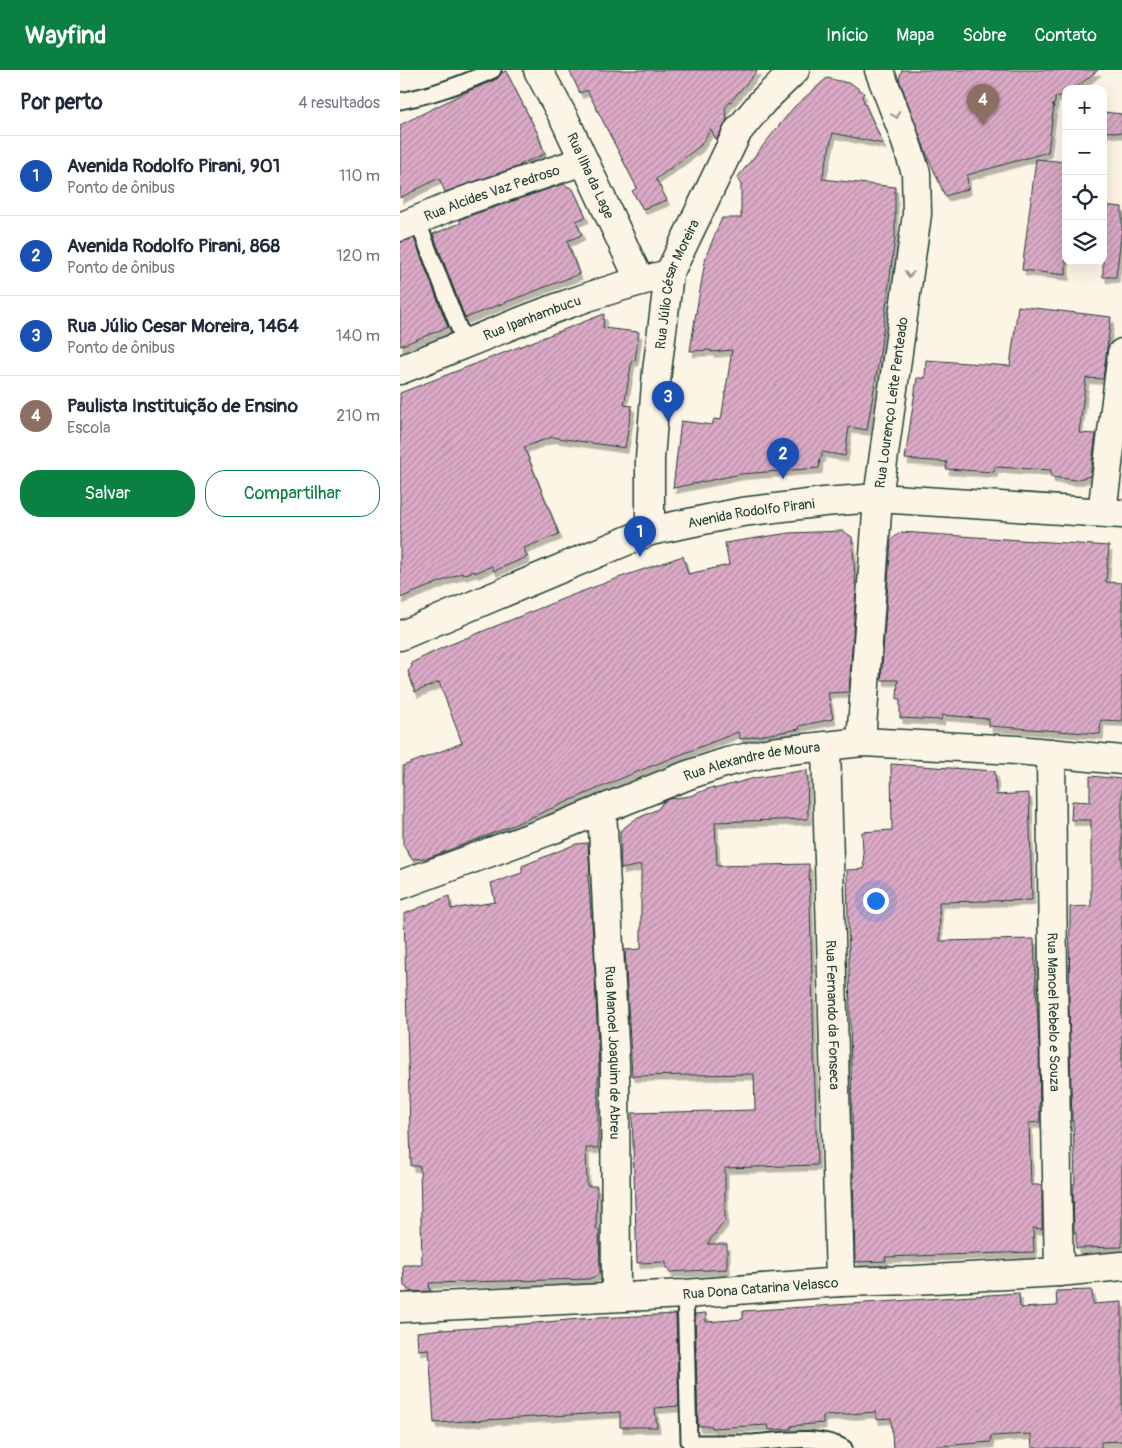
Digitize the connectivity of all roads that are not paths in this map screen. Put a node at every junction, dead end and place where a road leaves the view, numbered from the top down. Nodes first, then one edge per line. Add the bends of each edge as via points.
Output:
1 (493, 70) edge
2 (538, 70) edge
3 (795, 70) edge
4 (879, 70) edge
5 (400, 101) edge
6 (583, 161) junction
7 (408, 223) edge
8 (669, 274) junction
9 (640, 281) junction
10 (465, 344) junction
11 (1122, 353) edge
12 (400, 370) edge
13 (878, 498) junction
14 (1112, 513) edge
15 (650, 531) junction
16 (400, 636) edge
17 (862, 742) junction
18 (826, 746) junction
19 (1051, 753) junction
20 (1122, 760) edge
21 (602, 809) junction
22 (400, 886) edge
23 (1122, 1266) edge
24 (1059, 1272) junction
25 (840, 1282) junction
26 (685, 1294) junction
27 (616, 1296) junction
28 (400, 1308) edge
29 (844, 1448) edge

1 - 5 lane via 450,88
2 - 6 street, Rua Ilha da Lage
3 - 8 street, Rua Júlio César Moreira via 738,131
4 -> 13 street, Rua Lourenço Leite Penteado via 916,173 917,214
6 - 7 street, Rua Alcides Vaz Pedroso
6 - 9 street, Rua Ilha da Lage
7 - 10 lane
8 - 9 street, Rua Ipanhambucu
8 - 15 street, Rua Júlio César Moreira via 650,459
9 - 10 street, Rua Ipanhambucu via 575,300
10 - 12 street, Rua Ipanhambucu
11 - 14 street
13 - 14 street, Avenida Rodolfo Pirani
13 - 15 street, Avenida Rodolfo Pirani via 742,512
13 - 17 street, Rua Lourenço Leite Penteado
15 - 16 street, Avenida Rodolfo Pirani
17 - 18 street, Rua Alexandre de Moura
17 - 19 street, Rua Alexandre de Moura
18 - 21 street, Rua Alexandre de Moura via 771,752 727,762
18 - 25 street, Rua Fernando da Fonseca
19 - 20 street, Rua Alexandre de Moura
19 - 24 street, Rua Manoel Rebelo e Souza
21 - 22 street, Rua Alexandre de Moura
21 - 27 street, Rua Manoel Joaquim de Abreu via 615,1064
23 - 24 street, Rua Dona Catarina Velasco
24 - 25 street, Rua Dona Catarina Velasco
25 - 26 street, Rua Dona Catarina Velasco
26 - 27 street, Rua Dona Catarina Velasco
26 - 29 lane via 690,1442 807,1440
27 - 28 street, Rua Dona Catarina Velasco

